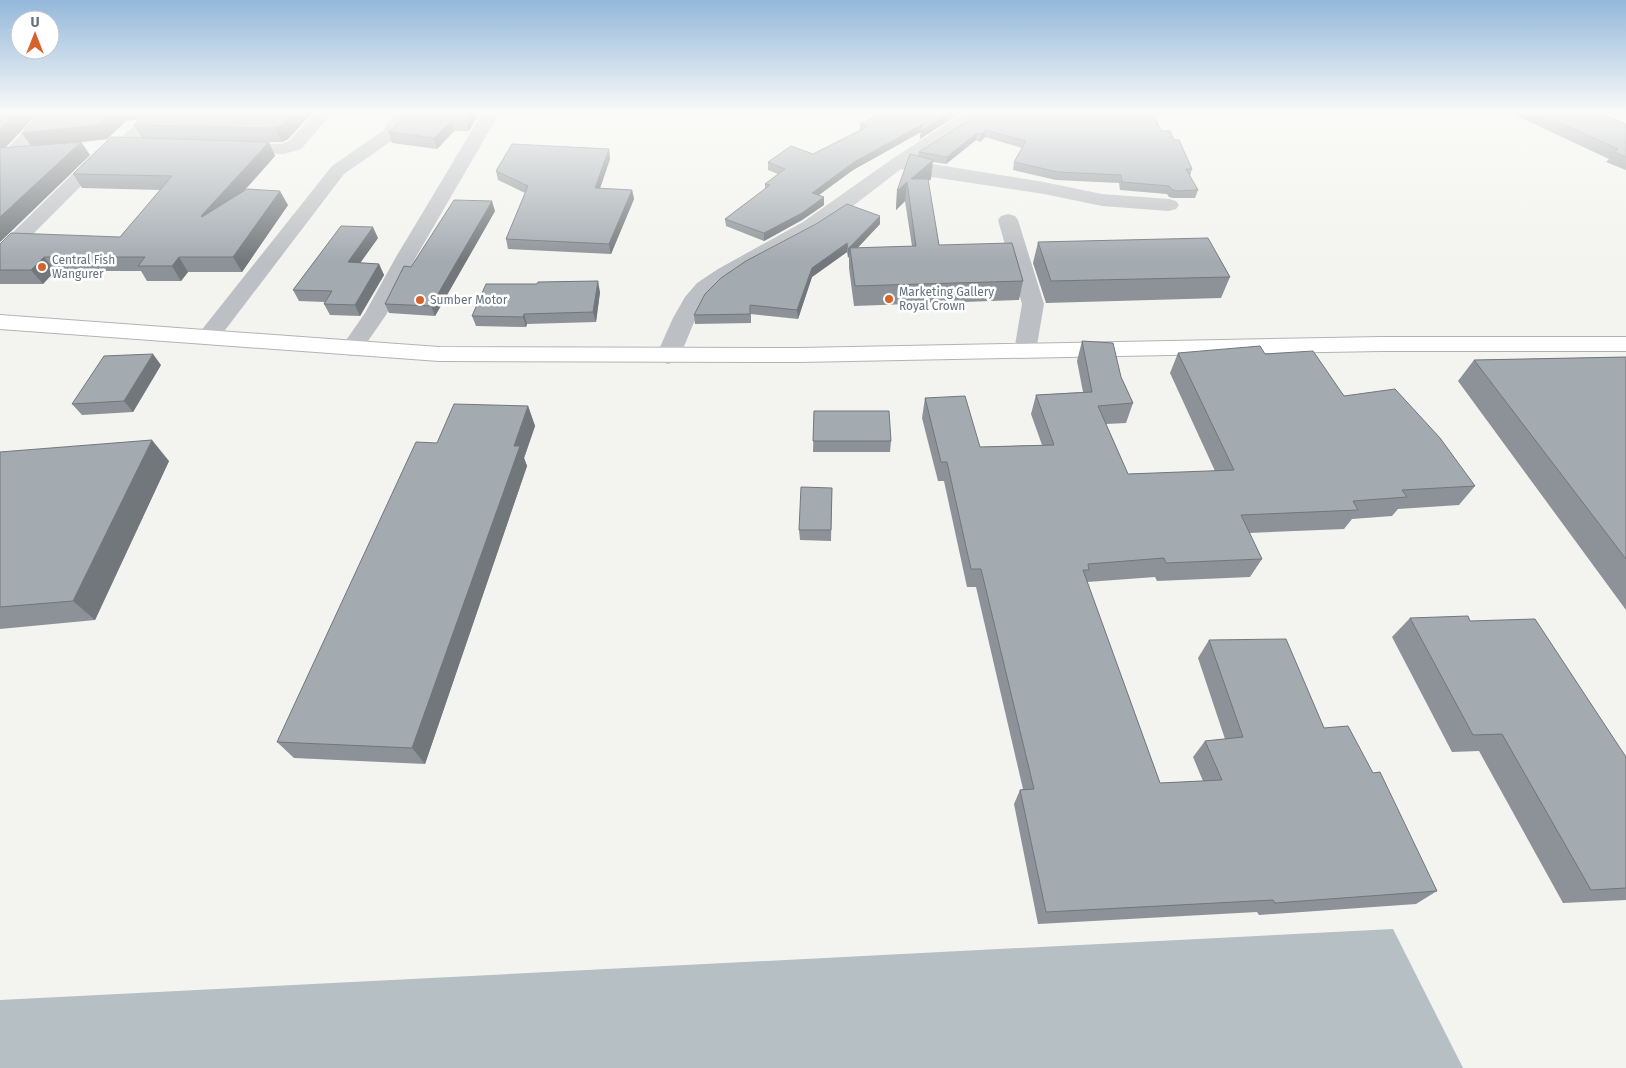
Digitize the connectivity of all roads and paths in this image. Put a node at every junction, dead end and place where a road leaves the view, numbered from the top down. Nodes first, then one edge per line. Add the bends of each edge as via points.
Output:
1 (94, 162) edge
2 (350, 162) edge
3 (462, 162) edge
4 (898, 163) joint
5 (1169, 205) dead end
6 (1008, 220) dead end
7 (0, 256) edge
8 (0, 322) edge
9 (208, 337) junction
10 (1626, 344) edge
11 (351, 349) junction
12 (1025, 351) junction
13 (668, 356) junction

1 - 7 street
2 - 9 street via 338,170
3 - 11 street via 375,315
4 - 5 street via 1102,200
4 - 13 street via 810,226 725,273 705,288 692,302
6 - 12 street via 1033,304
8 - 9 highway
9 - 11 highway
10 - 12 highway via 1381,344
11 - 13 highway via 439,354
12 - 13 highway

